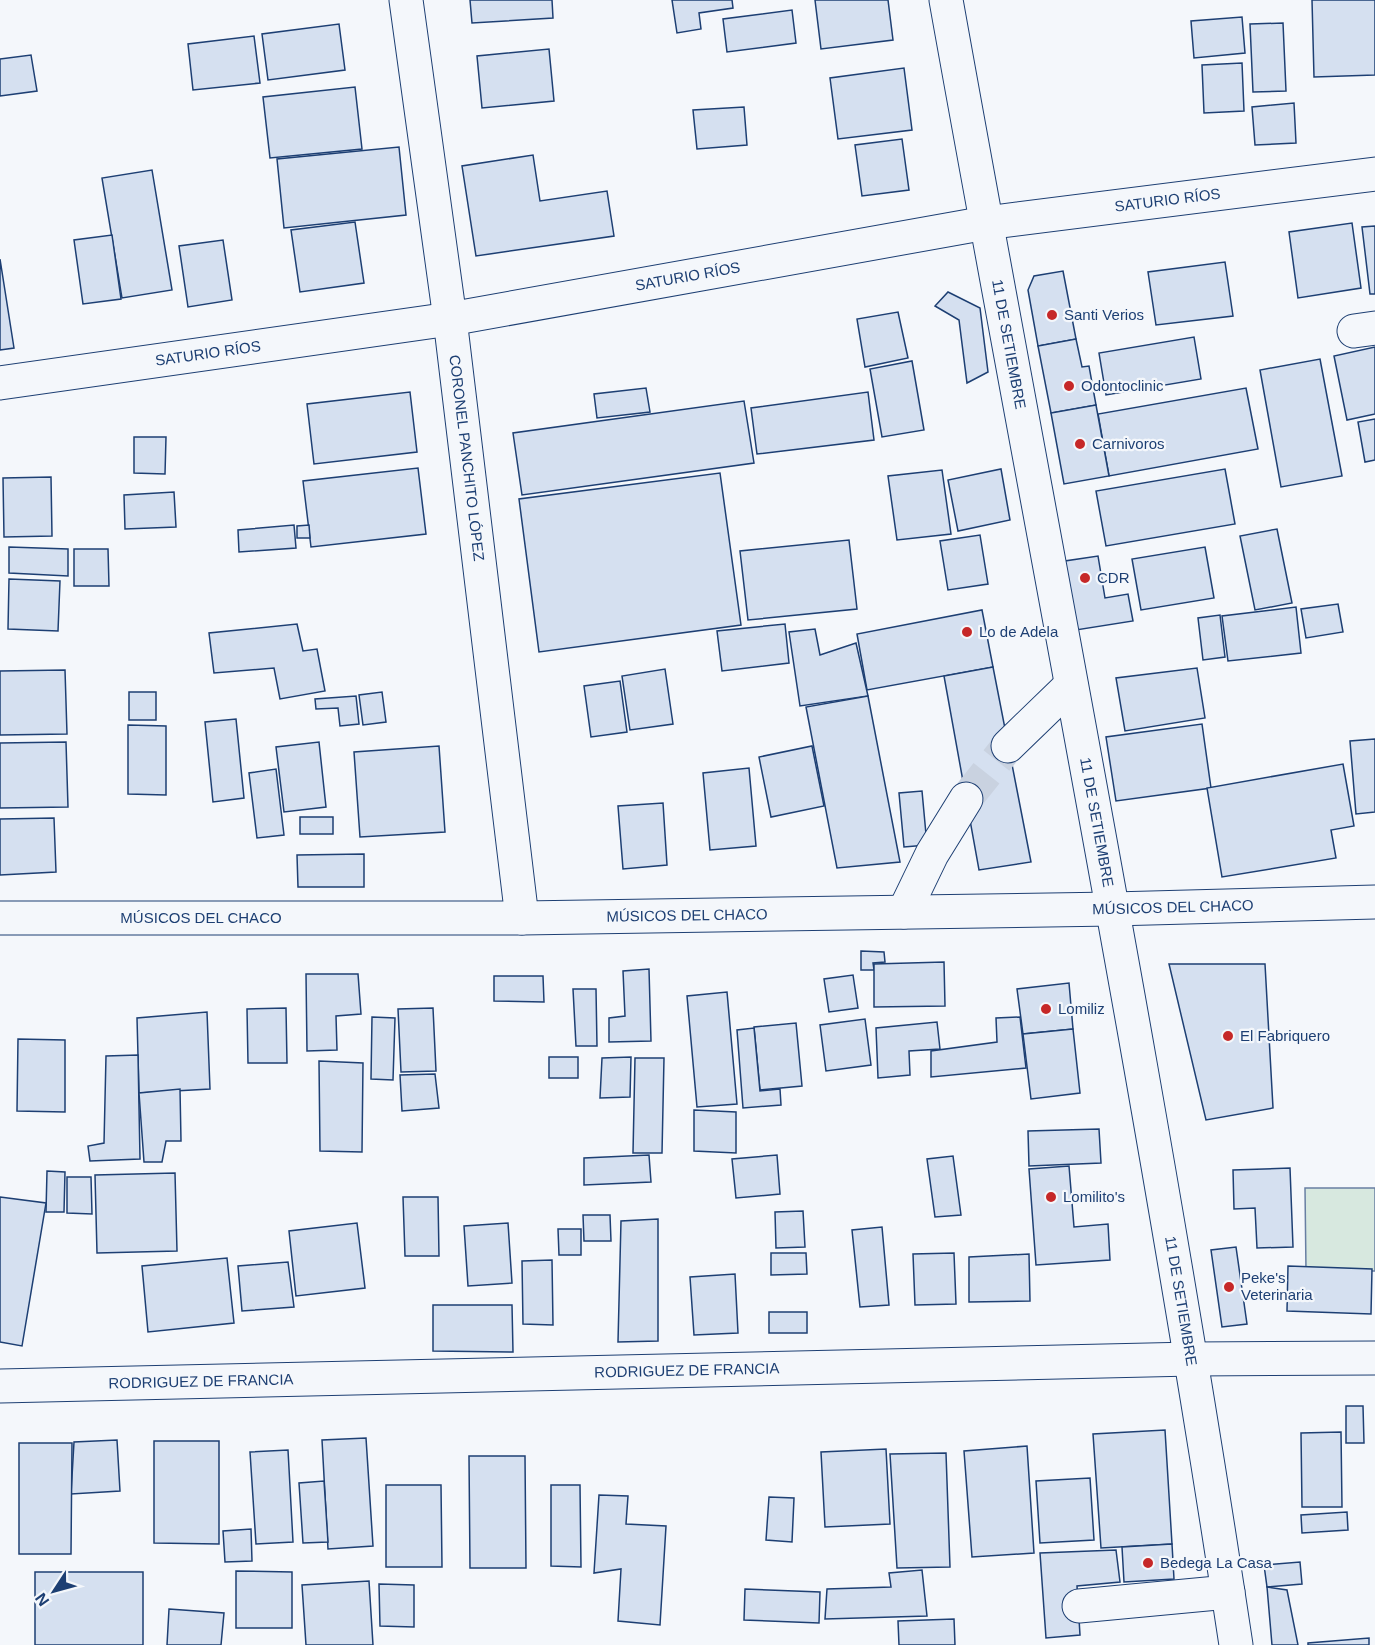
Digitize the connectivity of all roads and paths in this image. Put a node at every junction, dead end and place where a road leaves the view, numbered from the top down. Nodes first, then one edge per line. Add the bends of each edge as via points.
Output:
1 (406, 0) edge
2 (946, 0) edge
3 (1375, 174) edge
4 (986, 223) junction
5 (450, 319) junction
6 (0, 383) edge
7 (1071, 685) junction
8 (1008, 746) tunnel mouth
9 (966, 799) tunnel mouth
10 (1375, 902) edge
11 (1113, 909) junction
12 (904, 912) junction
13 (0, 918) edge
14 (522, 918) junction
15 (1375, 1358) edge
16 (1192, 1359) junction
17 (0, 1386) edge
18 (1228, 1592) junction
19 (1079, 1606) dead end
20 (1236, 1645) edge

1 - 5 street, CORONEL PANCHITO LÓPEZ
2 - 4 street, 11 DE SETIEMBRE
3 - 4 street, SATURIO RÍOS
4 - 5 street, SATURIO RÍOS
4 - 7 street, 11 DE SETIEMBRE
5 - 6 street, SATURIO RÍOS
5 - 14 street, CORONEL PANCHITO LÓPEZ
7 - 8 street
7 - 11 street, 11 DE SETIEMBRE
9 - 12 street via 932,854
10 - 11 street, MÚSICOS DEL CHACO
11 - 12 street, MÚSICOS DEL CHACO
11 - 16 street, 11 DE SETIEMBRE
12 - 14 street, MÚSICOS DEL CHACO
13 - 14 street, MÚSICOS DEL CHACO
15 - 16 street, RODRIGUEZ DE FRANCIA
16 - 17 street, RODRIGUEZ DE FRANCIA
16 - 18 street, 11 DE SETIEMBRE
18 - 19 street
18 - 20 street, 11 DE SETIEMBRE

